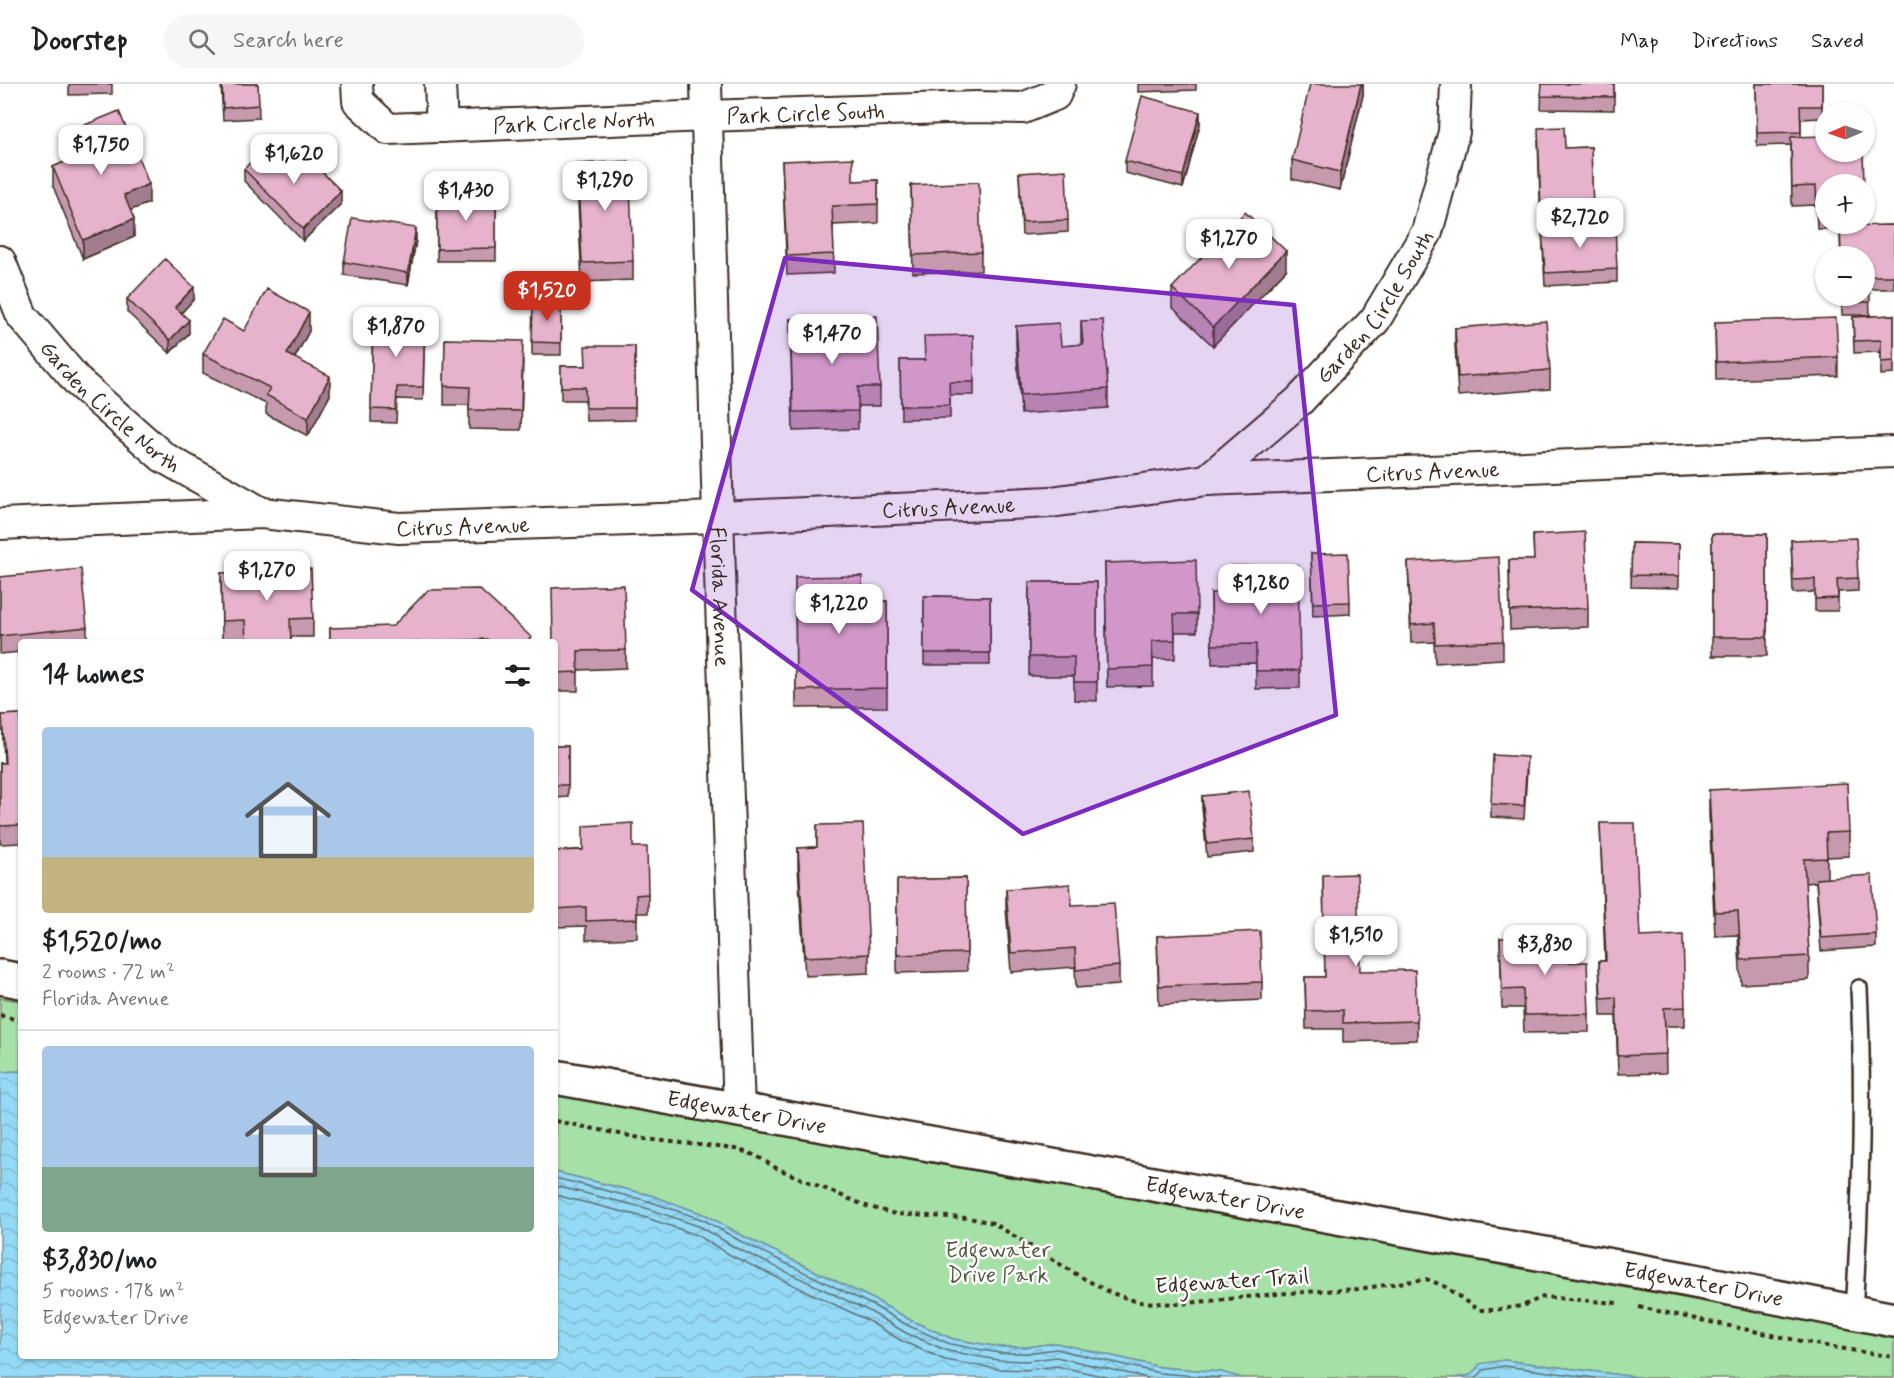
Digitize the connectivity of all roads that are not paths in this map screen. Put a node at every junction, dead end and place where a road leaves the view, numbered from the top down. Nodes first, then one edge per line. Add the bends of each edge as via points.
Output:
1 (357, 84) edge
2 (440, 84) edge
3 (706, 84) edge
4 (1060, 84) edge
5 (1456, 84) edge
6 (976, 95) edge
7 (707, 116) junction
8 (442, 128) junction
9 (0, 261) edge
10 (1894, 452) edge
11 (1207, 480) junction
12 (262, 513) junction
13 (718, 517) junction
14 (0, 524) edge
15 (0, 977) edge
16 (18, 980) edge
17 (1859, 988) dead end
18 (558, 1078) edge
19 (739, 1110) junction
20 (1854, 1311) junction
21 (1894, 1320) edge

1 - 8 street, Park Circle North via 358,101 388,129
2 - 8 street
3 - 7 street, Florida Avenue
4 - 6 street, Park Circle South via 1055,95 1023,108
5 - 11 street, Garden Circle South via 1454,132 1427,232 1375,320 1299,401
6 - 7 street, Park Circle South
7 - 8 street, Park Circle North
7 - 13 street, Florida Avenue
9 - 12 street, Garden Circle North via 22,316 80,383 163,457
10 - 11 street, Citrus Avenue
11 - 13 street, Citrus Avenue via 1051,502
12 - 13 street, Citrus Avenue via 399,528
12 - 14 street, Citrus Avenue
13 - 19 street, Florida Avenue
15 - 16 main road
17 - 20 lane via 1860,1219
18 - 19 main road, Edgewater Drive
19 - 20 main road, Edgewater Drive
20 - 21 main road, Edgewater Drive

